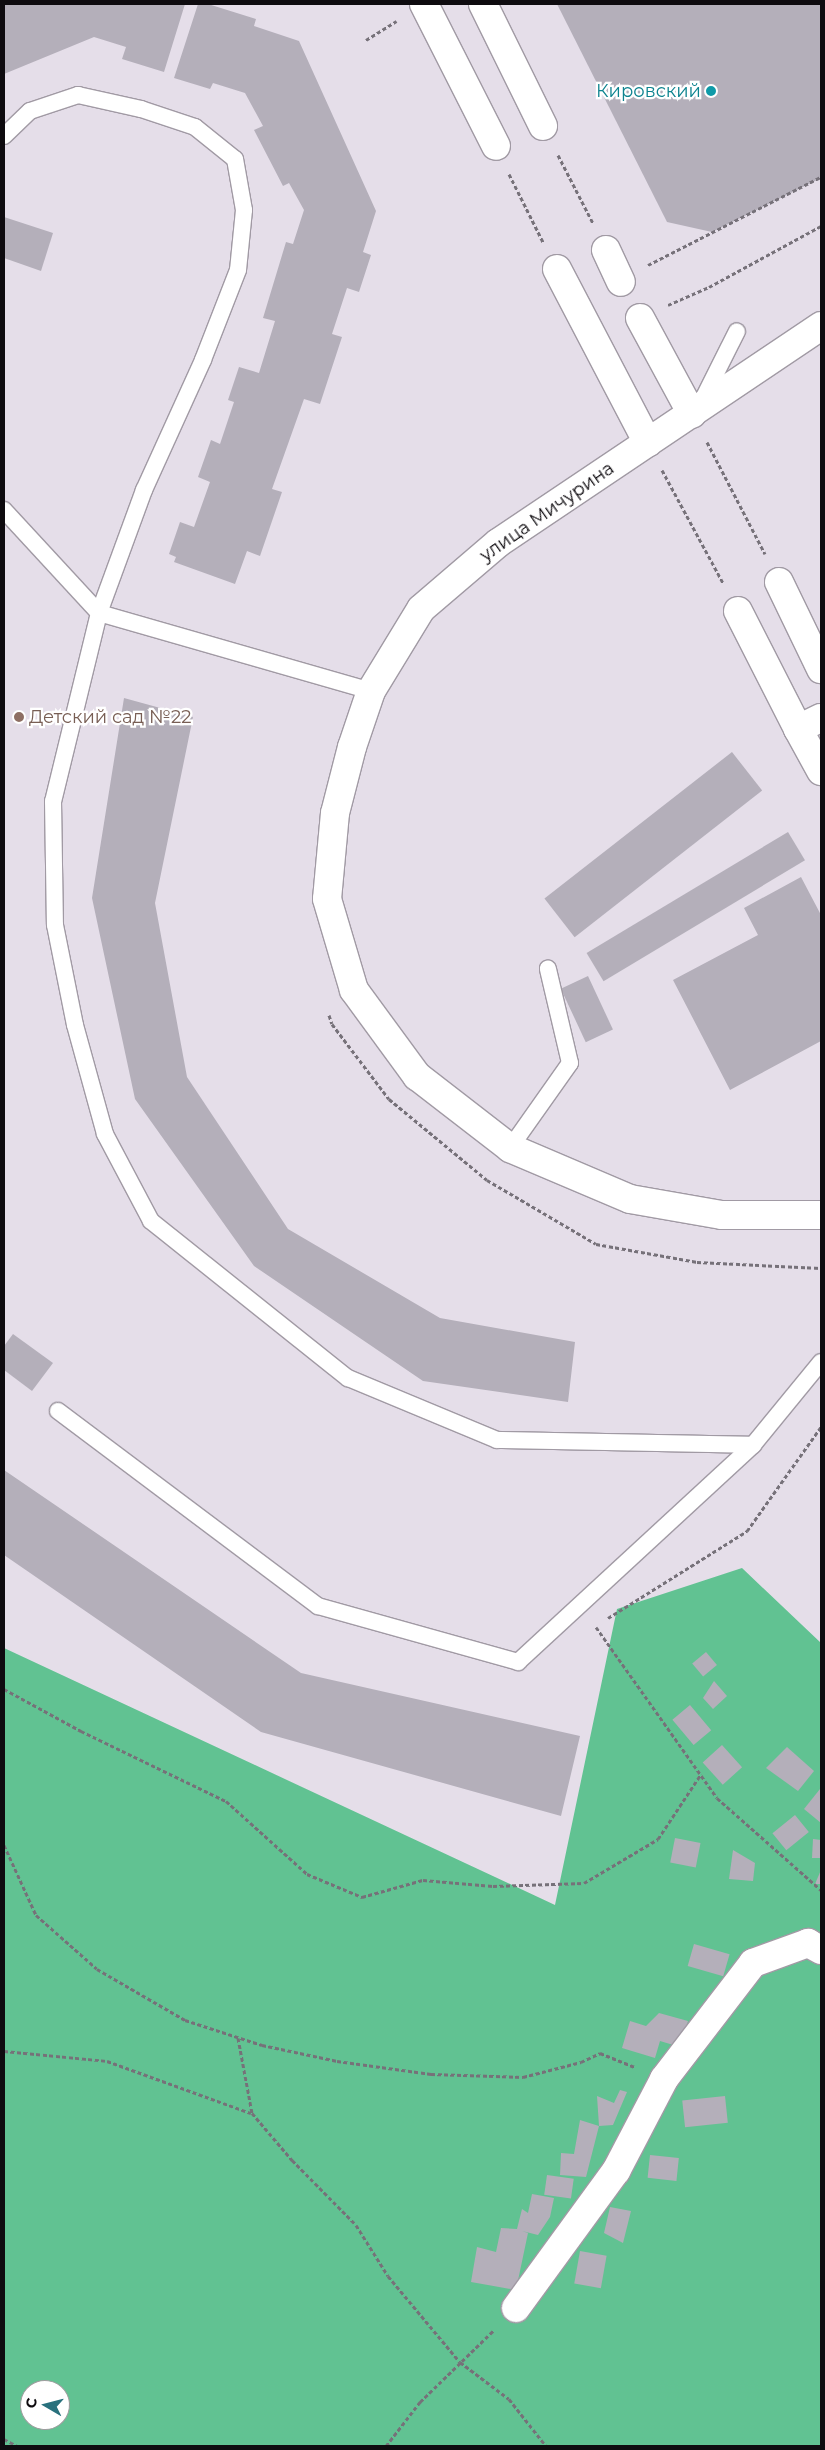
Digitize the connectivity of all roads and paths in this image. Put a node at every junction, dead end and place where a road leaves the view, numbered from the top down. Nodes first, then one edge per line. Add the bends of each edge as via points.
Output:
1 (424, 4) edge
2 (483, 4) edge
3 (543, 126) joint
4 (4, 136) edge
5 (496, 146) joint
6 (821, 177) edge
7 (821, 226) edge
8 (606, 250) joint
9 (557, 269) joint
10 (621, 282) joint
11 (640, 318) joint
12 (821, 326) edge
13 (737, 332) dead end
14 (695, 412) junction
15 (648, 443) junction
16 (4, 510) edge
17 (779, 582) joint
18 (738, 611) joint
19 (99, 613) junction
20 (821, 669) edge
21 (371, 692) junction
22 (810, 723) edge
23 (821, 771) edge
24 (548, 969) dead end
25 (326, 1006) dead end
26 (510, 1148) junction
27 (821, 1215) edge
28 (821, 1268) edge
29 (821, 1362) edge
30 (58, 1411) dead end
31 (821, 1427) edge
32 (753, 1444) junction
33 (4, 1689) edge
34 (701, 1774) junction
35 (4, 1845) edge
36 (821, 1890) edge
37 (821, 1950) edge
38 (238, 2038) junction
39 (4, 2051) edge
40 (664, 2079) junction
41 (252, 2113) junction
42 (516, 2308) joint
43 (460, 2362) junction
44 (4, 2438) edge
45 (17, 2446) edge
46 (386, 2446) edge
47 (546, 2446) edge

1 - 5 street
2 - 3 street
3 - 8 path
4 - 19 lane via 30,111 78,95 195,127 234,159 244,210 238,270 144,490
5 - 9 path
6 - 10 path via 640,269
7 - 11 path via 709,287
8 - 10 street
9 - 15 street
11 - 14 street
12 - 14 street, улица Мичурина
13 - 14 lane
14 - 15 street, улица Мичурина
14 - 17 path
15 - 18 path
15 - 21 street, улица Мичурина via 498,543 421,609
16 - 19 lane
17 - 20 street
18 - 22 street
19 - 21 lane
19 - 32 lane via 53,801 55,925 75,1025 105,1134 151,1221 348,1378 497,1440
21 - 26 street, улица Мичурина via 335,814 327,899 354,990 417,1076
22 - 23 street
24 - 26 lane via 570,1062
25 - 28 path via 332,1024 389,1098 487,1180 596,1244 697,1262
26 - 27 street, улица Мичурина via 630,1199 722,1215
29 - 32 lane
30 - 32 lane via 318,1606 518,1662
31 - 34 path via 748,1531 595,1627
33 - 34 path via 81,1731 226,1801 307,1874 362,1897 423,1880 493,1886 584,1883 658,1839
34 - 36 path via 717,1798
35 - 38 path via 36,1915 97,1969 185,2020
37 - 40 street via 808,1944 753,1963
38 - 40 path via 337,2061 431,2074 523,2077 581,2062 600,2052
38 - 41 path
39 - 41 path via 107,2061
40 - 42 street via 616,2171
41 - 43 path via 292,2160 356,2225 388,2276
42 - 43 path
43 - 46 path via 420,2402
43 - 47 path via 509,2399
44 - 45 path

